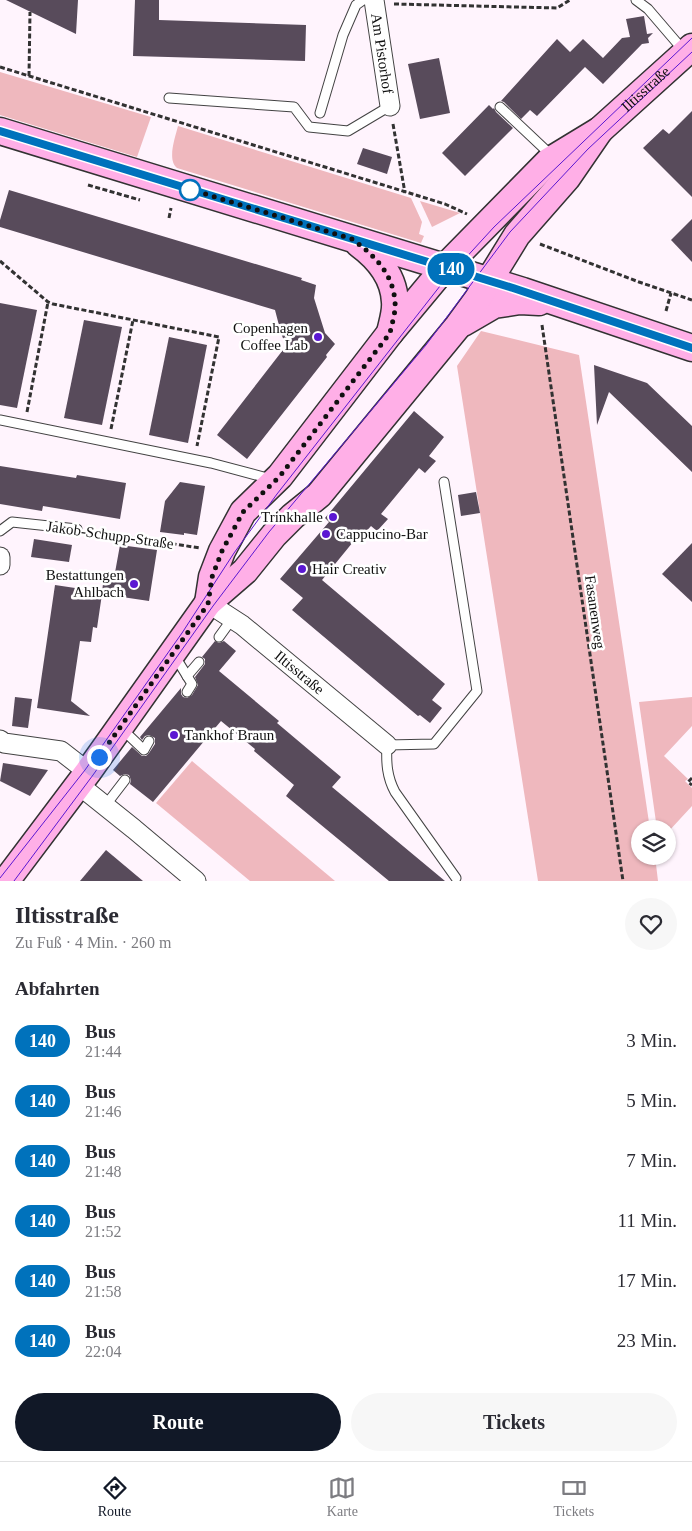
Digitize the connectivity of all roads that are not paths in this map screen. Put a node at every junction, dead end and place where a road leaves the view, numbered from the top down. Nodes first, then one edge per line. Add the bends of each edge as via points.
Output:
1 (636, 0) edge
2 (371, 1) edge
3 (689, 50) edge
4 (169, 98) dead end
5 (390, 106) joint
6 (500, 107) dead end
7 (320, 113) dead end
8 (600, 130) junction
9 (0, 131) edge
10 (554, 158) junction
11 (352, 239) junction
12 (445, 267) junction
13 (488, 280) junction
14 (549, 311) junction
15 (458, 326) junction
16 (390, 333) junction
17 (692, 348) edge
18 (0, 420) edge
19 (275, 481) junction
20 (444, 482) dead end
21 (77, 529) road end
22 (0, 531) edge
23 (0, 557) edge
24 (0, 564) edge
25 (208, 604) junction
26 (232, 619) junction
27 (219, 637) dead end
28 (171, 654) junction
29 (199, 662) dead end
30 (187, 676) junction
31 (187, 692) dead end
32 (120, 727) junction
33 (0, 740) edge
34 (149, 741) dead end
35 (387, 745) junction
36 (83, 778) junction
37 (125, 780) dead end
38 (105, 806) junction
39 (456, 878) dead end
40 (6, 881) edge
41 (196, 881) edge

1 - 3 lane
2 - 5 street, Am Pistorhof
2 - 7 lane via 356,5 343,35
3 - 8 street, Iltisstraße
4 - 5 lane via 294,108 309,127 348,131
6 - 10 lane
8 - 10 street, Iltisstraße
8 - 13 street, Iltisstraße via 566,178 517,235
9 - 11 street
10 - 12 street, Iltisstraße
11 - 12 street
11 - 16 street via 369,251 386,272 395,302
12 - 13 street
12 - 16 street, Iltisstraße
13 - 14 street
13 - 15 street, Iltisstraße
14 - 15 street via 520,301 494,305
14 - 17 street
15 - 25 street, Iltisstraße via 319,495 293,516 245,571
16 - 19 street, Iltisstraße
18 - 19 lane via 195,459
19 - 25 street, Iltisstraße via 243,512 212,577
20 - 35 lane via 477,691 434,744
21 - 22 lane, Jakob-Schupp-Straße via 12,522
23 - 24 street
25 - 26 street, Iltisstraße
25 - 28 street, Iltisstraße
26 - 27 lane
26 - 35 street, Iltisstraße
28 - 30 lane
28 - 32 street, Iltisstraße
29 - 30 lane
30 - 31 lane via 192,684
32 - 34 lane via 142,753
32 - 36 street, Iltisstraße
33 - 36 street via 61,751
35 - 39 lane via 386,764 395,792
36 - 38 street
36 - 40 street, Iltisstraße
37 - 38 lane
38 - 41 street

